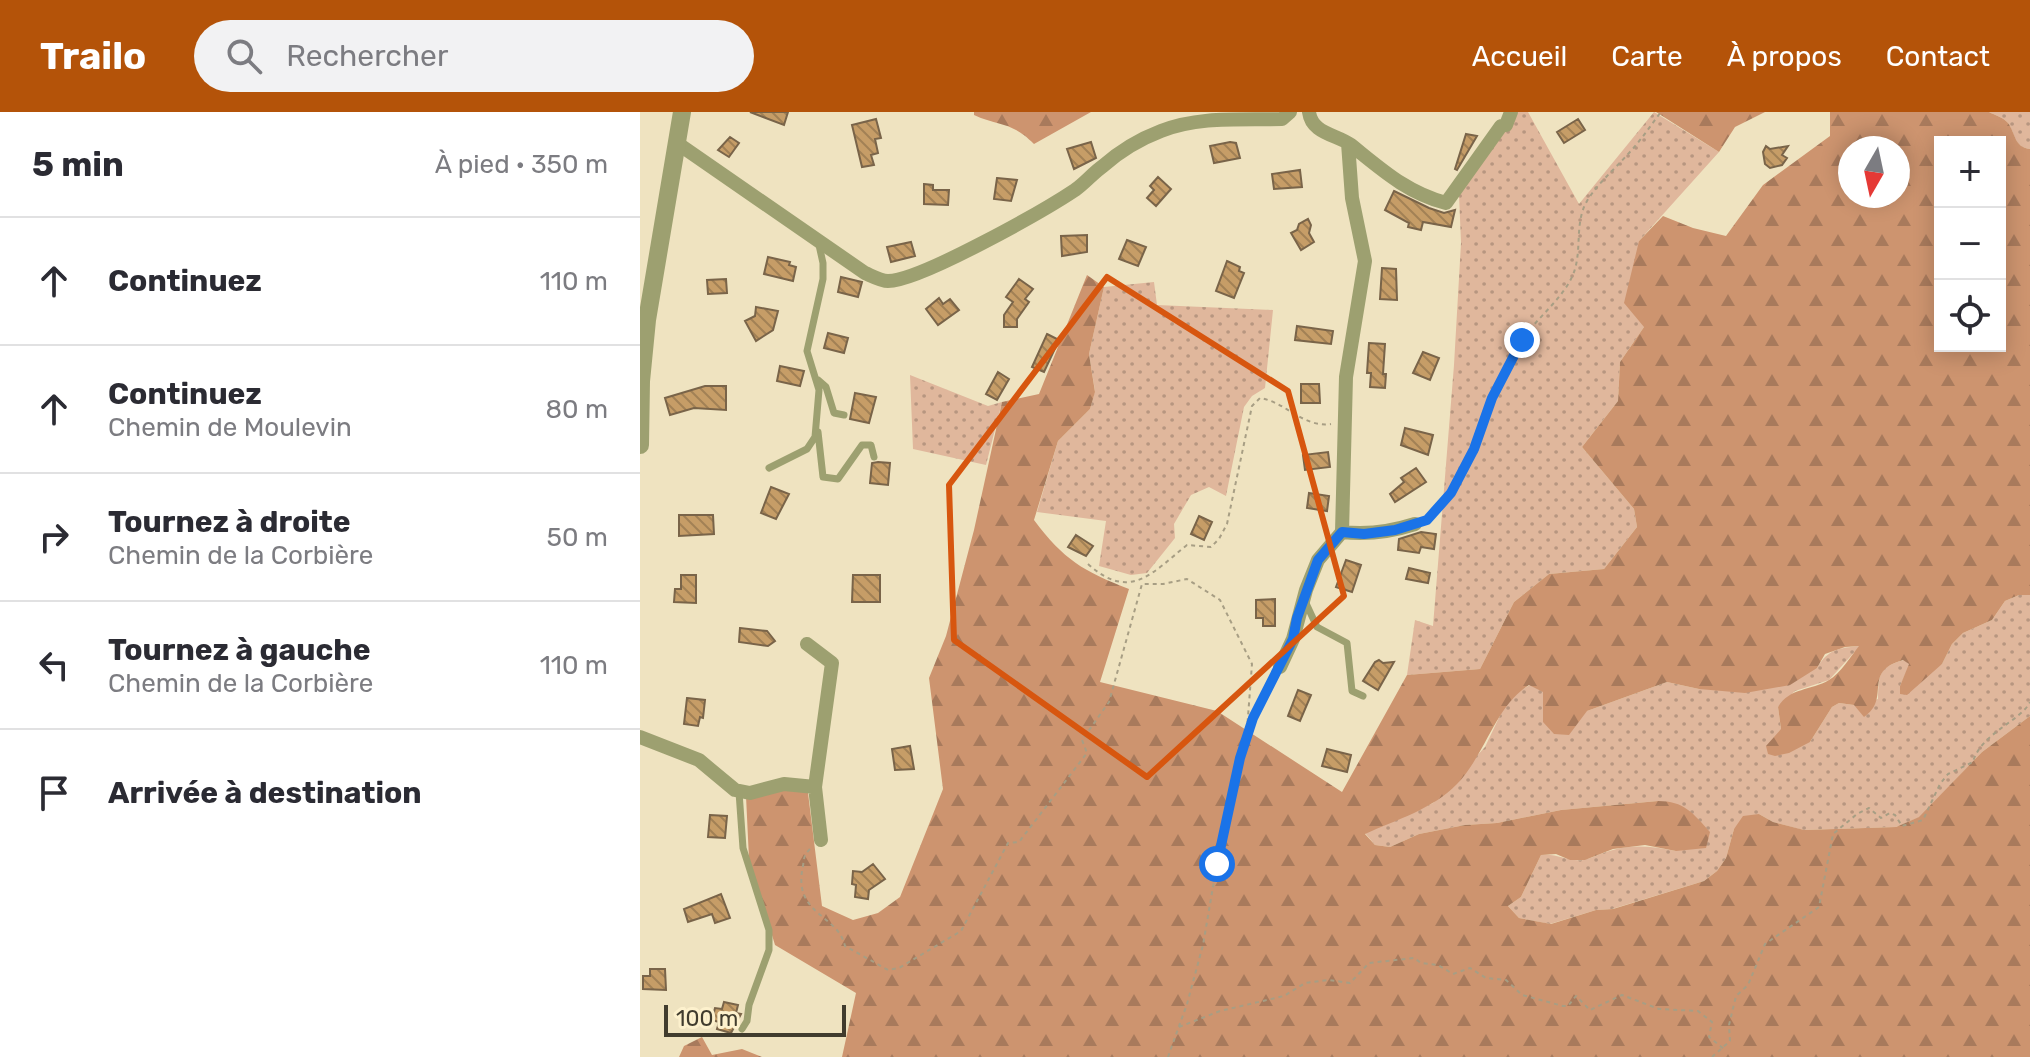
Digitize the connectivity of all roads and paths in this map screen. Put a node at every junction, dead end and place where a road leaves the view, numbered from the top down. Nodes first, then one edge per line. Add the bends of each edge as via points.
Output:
1 (682, 112) edge
2 (1290, 112) edge
3 (1309, 112) edge
4 (1493, 112) edge
5 (1511, 112) edge
6 (1661, 112) edge
7 (1501, 126) junction
8 (677, 143) junction
9 (1348, 143) junction
10 (818, 240) junction
11 (817, 378) junction
12 (844, 415) dead end
13 (1345, 422) junction
14 (817, 426) junction
15 (640, 445) edge
16 (874, 457) dead end
17 (769, 468) dead end
18 (1415, 524) joint
19 (1342, 532) junction
20 (1088, 564) dead end
21 (1303, 597) junction
22 (807, 644) dead end
23 (1280, 667) joint
24 (1363, 696) dead end
25 (2030, 702) edge
26 (640, 737) edge
27 (1246, 743) junction
28 (815, 787) junction
29 (739, 792) junction
30 (821, 840) joint
31 (1179, 1027) junction
32 (742, 1029) dead end
33 (1724, 1049) junction
34 (1168, 1057) edge
35 (1712, 1057) edge

1 - 8 street
2 - 10 street via 1282,119 1217,119 1138,141 1062,197 911,276 887,281 865,273
3 - 9 street via 1325,134
4 - 7 street
5 - 7 street
6 - 18 path via 1585,205 1571,278 1516,350 1451,493 1427,520
7 - 9 street via 1446,203 1406,188
8 - 10 street
8 - 15 street via 647,320
9 - 13 street via 1365,261 1346,377
10 - 11 lane via 823,279 807,351
11 - 12 lane via 826,387 834,413
11 - 14 lane
13 - 19 street
13 - 20 path via 1307,421 1260,398 1252,406 1227,524 1211,547 1187,545 1134,583 1118,581
14 - 16 lane via 823,477 838,479 862,445 871,445
14 - 17 lane via 807,449
18 - 19 street via 1364,534
19 - 21 street via 1318,560
21 - 23 street
21 - 24 lane via 1317,627 1347,643 1352,691
22 - 28 street via 832,663
23 - 27 path
25 - 33 path via 1994,732 1973,762 1948,774 1923,820 1902,826 1895,815 1881,818 1869,808 1833,834 1819,907 1765,944 1748,985 1736,996 1730,1041
26 - 29 street via 699,760
27 - 30 path via 1252,664 1220,600 1187,579 1142,584 1109,702 1082,740 1087,753 1019,842 1008,843 961,931 888,970 845,946 843,936 809,905 800,880 806,853
27 - 31 path via 1225,817 1203,945
28 - 29 street via 784,784
28 - 30 street
29 - 32 lane via 743,848 769,930 769,950
31 - 33 path via 1284,996 1305,983 1350,983 1369,963 1414,958 1453,974 1470,968 1486,978 1506,980 1525,996 1563,1006 1576,996 1590,1010 1622,995 1659,1009 1698,1011 1712,1022 1709,1037
31 - 34 path
33 - 35 path

